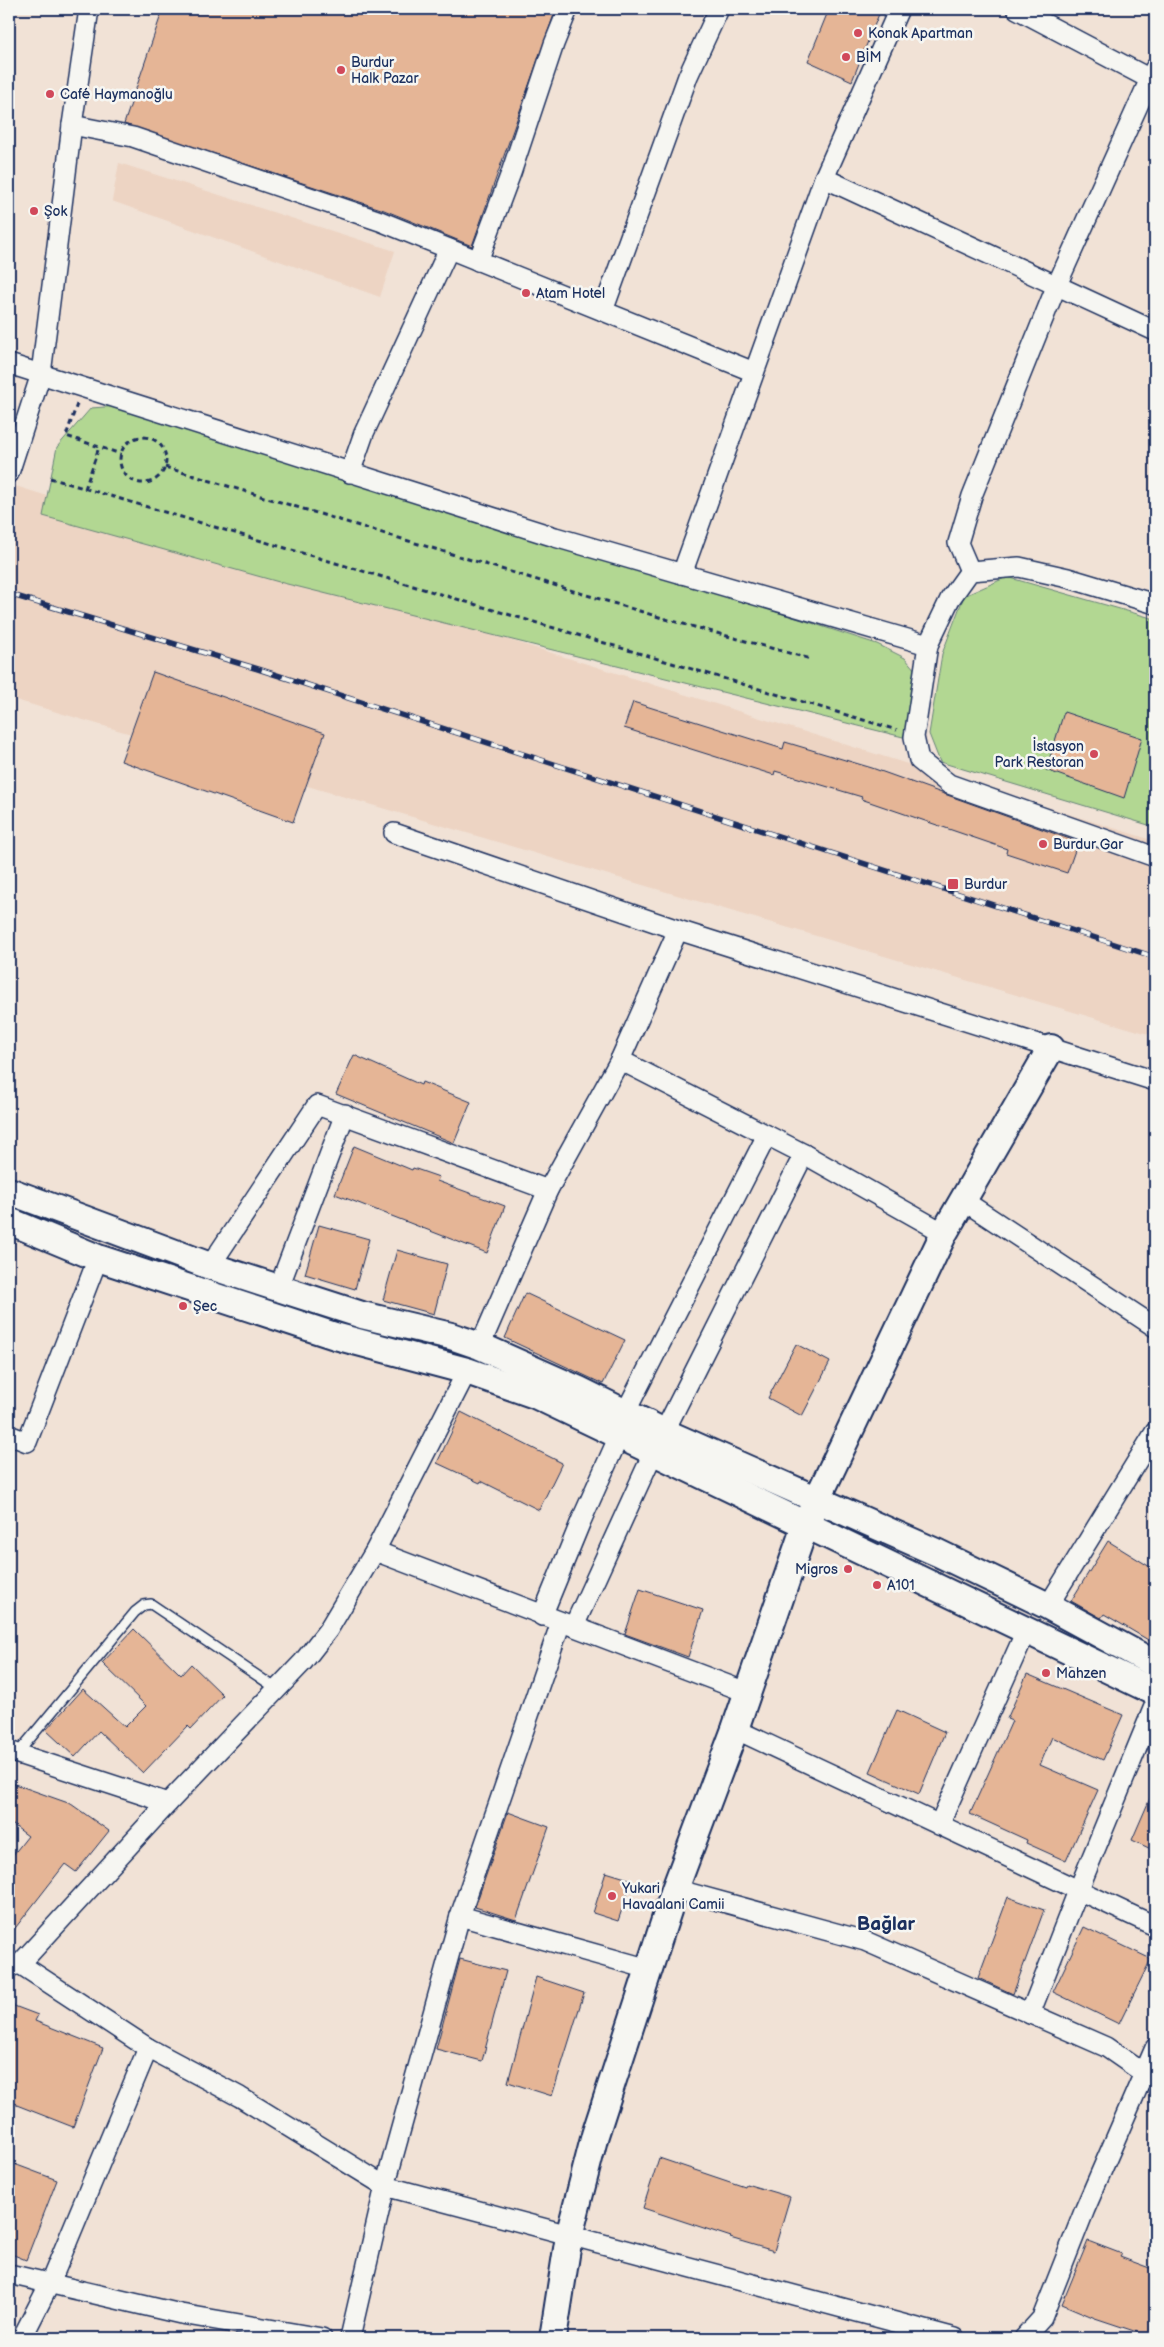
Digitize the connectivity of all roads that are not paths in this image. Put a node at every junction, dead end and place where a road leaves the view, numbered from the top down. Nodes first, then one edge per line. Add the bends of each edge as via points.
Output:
1 (89, 9) edge
2 (568, 9) edge
3 (719, 9) edge
4 (899, 9) edge
5 (1017, 9) edge
6 (1153, 74) edge
7 (72, 125) junction
8 (824, 178) junction
9 (450, 249) junction
10 (478, 261) junction
11 (1056, 287) junction
12 (603, 311) junction
13 (1155, 331) edge
14 (9, 364) edge
15 (754, 372) junction
16 (42, 374) junction
17 (9, 473) edge
18 (350, 473) junction
19 (970, 572) junction
20 (682, 574) junction
21 (1155, 604) edge
22 (928, 645) junction
23 (394, 833) dead end
24 (1155, 857) edge
25 (678, 930) junction
26 (1051, 1048) junction
27 (620, 1060) junction
28 (1155, 1081) edge
29 (346, 1114) junction
30 (767, 1135) junction
31 (804, 1154) junction
32 (548, 1190) junction
33 (9, 1191) edge
34 (961, 1199) junction
35 (9, 1221) edge
36 (944, 1233) junction
37 (98, 1258) junction
38 (210, 1266) junction
39 (280, 1288) junction
40 (1155, 1328) edge
41 (480, 1346) junction
42 (467, 1371) junction
43 (622, 1424) junction
44 (1155, 1432) edge
45 (9, 1435) edge
46 (659, 1441) junction
47 (816, 1499) junction
48 (806, 1523) junction
49 (375, 1551) junction
50 (1048, 1606) junction
51 (542, 1616) junction
52 (567, 1624) junction
53 (1026, 1630) junction
54 (1155, 1664) edge
55 (277, 1689) junction
56 (746, 1692) junction
57 (1155, 1692) edge
58 (1155, 1704) edge
59 (735, 1729) junction
60 (14, 1752) edge
61 (168, 1802) junction
62 (939, 1825) junction
63 (675, 1889) junction
64 (1078, 1891) junction
65 (460, 1916) junction
66 (1155, 1926) edge
67 (15, 1966) edge
68 (649, 1969) junction
69 (1030, 2014) junction
70 (148, 2048) junction
71 (1155, 2048) edge
72 (1149, 2078) edge
73 (385, 2186) junction
74 (569, 2236) junction
75 (9, 2274) edge
76 (50, 2282) junction
77 (313, 2337) edge
78 (22, 2338) edge
79 (350, 2338) edge
80 (553, 2338) edge
81 (955, 2338) edge
82 (1024, 2338) edge

1 - 7 street
2 - 10 street
3 - 12 street via 688,76
4 - 8 street
5 - 6 street
6 - 11 street
7 - 9 street via 133,137 380,221
7 - 16 street
8 - 11 street
8 - 15 street
9 - 10 street
9 - 18 street via 364,433
10 - 12 street
11 - 13 street
11 - 19 street via 972,496 958,543
12 - 15 street
14 - 16 street
15 - 20 street
16 - 17 street
16 - 18 street
18 - 20 street
19 - 21 street via 1018,567
19 - 22 street via 950,599
20 - 22 street
22 - 24 street via 914,736 920,760 949,784
23 - 25 street
25 - 26 street
25 - 27 street
26 - 28 street
26 - 34 main road
27 - 30 street
27 - 32 street
29 - 32 street
29 - 38 street via 317,1105
29 - 39 street
30 - 31 street
30 - 43 street
31 - 36 street
31 - 46 street
32 - 41 street
33 - 38 main road
34 - 36 main road
34 - 40 street
35 - 37 main road
36 - 47 main road
37 - 42 main road via 335,1336
37 - 45 street via 27,1442
38 - 39 main road
39 - 41 main road via 362,1315
41 - 43 main road
42 - 43 main road
42 - 49 street
43 - 46 main road
43 - 51 street
44 - 50 street
46 - 47 main road
46 - 48 main road
46 - 52 street
47 - 48 main road
47 - 50 main road
48 - 53 main road
48 - 56 main road
49 - 51 street
49 - 55 street via 328,1630
50 - 54 main road
51 - 52 street
52 - 56 street
52 - 65 street
53 - 57 main road
53 - 62 street
55 - 60 lane via 151,1604 144,1605
55 - 61 street
56 - 59 main road
58 - 64 street
59 - 62 street
59 - 63 main road
60 - 61 street
61 - 67 street
62 - 64 street
63 - 68 main road
63 - 69 street via 865,1941
64 - 66 street
64 - 69 street
65 - 68 street
65 - 73 street
67 - 70 street
68 - 74 main road via 595,2135
69 - 72 street via 1106,2047
70 - 73 street via 240,2097
70 - 76 street
71 - 72 street
72 - 82 street via 1042,2318
73 - 74 street
73 - 79 street
74 - 80 main road
74 - 81 street
75 - 76 street
76 - 77 street via 181,2314
76 - 78 street

